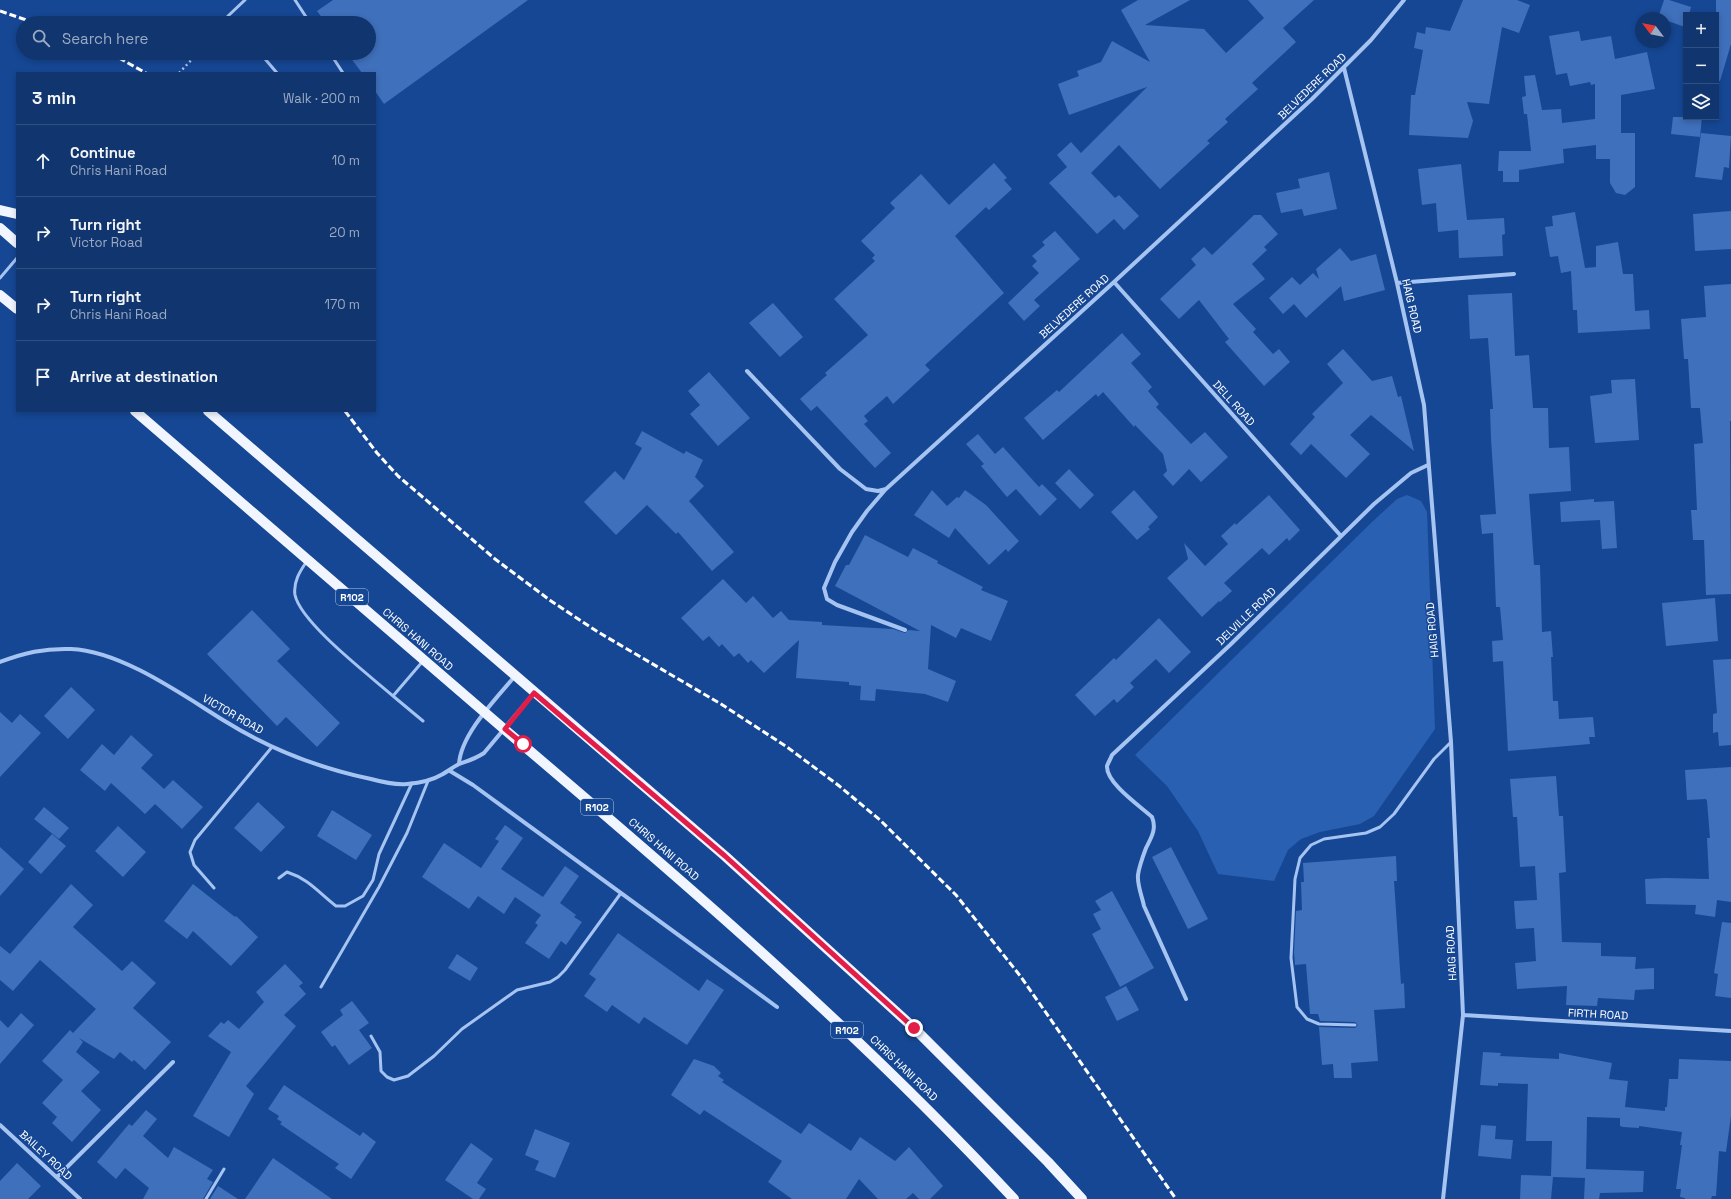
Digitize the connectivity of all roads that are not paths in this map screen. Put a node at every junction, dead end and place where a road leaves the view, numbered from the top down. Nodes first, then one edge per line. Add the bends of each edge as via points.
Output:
1 (245, 0) edge
2 (295, 0) edge
3 (1404, 0) edge
4 (228, 16) edge
5 (305, 16) edge
6 (266, 60) edge
7 (335, 60) edge
8 (1344, 68) junction
9 (276, 72) edge
10 (342, 72) edge
11 (0, 210) edge
12 (16, 214) edge
13 (0, 228) edge
14 (16, 242) edge
15 (16, 259) edge
16 (1514, 274) dead end
17 (0, 278) edge
18 (1114, 282) junction
19 (1398, 283) junction
20 (0, 295) edge
21 (16, 308) edge
22 (747, 371) dead end
23 (136, 412) edge
24 (209, 412) edge
25 (1428, 465) junction
26 (886, 488) junction
27 (1341, 536) junction
28 (308, 559) junction
29 (905, 630) dead end
30 (424, 660) junction
31 (0, 662) edge
32 (515, 676) junction
33 (534, 693) junction
34 (392, 696) junction
35 (486, 712) junction
36 (422, 721) dead end
37 (505, 729) junction
38 (1450, 742) junction
39 (272, 747) junction
40 (459, 764) junction
41 (450, 771) junction
42 (428, 781) junction
43 (412, 783) junction
44 (279, 878) dead end
45 (214, 888) dead end
46 (621, 893) junction
47 (321, 987) dead end
48 (1186, 999) dead end
49 (777, 1007) dead end
50 (1463, 1015) junction
51 (1355, 1024) dead end
52 (1731, 1031) edge
53 (371, 1036) dead end
54 (173, 1062) dead end
55 (0, 1125) edge
56 (224, 1168) dead end
57 (57, 1177) junction
58 (80, 1199) edge
59 (206, 1199) edge
60 (1014, 1199) edge
61 (1082, 1199) edge
62 (1443, 1199) edge

1 - 4 lane
2 - 5 lane
3 - 8 street, BELVEDERE ROAD
6 - 9 lane
7 - 10 lane
8 - 18 street, BELVEDERE ROAD
8 - 19 street, HAIG ROAD
11 - 12 main road
13 - 14 main road
15 - 17 lane
16 - 19 street
18 - 26 street, BELVEDERE ROAD
18 - 27 street, DELL ROAD
19 - 25 street, HAIG ROAD via 1424,405
20 - 21 main road
22 - 26 street via 845,474 866,489 878,491
23 - 28 main road, CHRIS HANI ROAD / R102
24 - 32 main road
25 - 27 street, DELVILLE ROAD via 1411,473
25 - 38 street, HAIG ROAD
26 - 29 street, BELVEDERE ROAD via 852,532 824,588 827,598 837,605
27 - 48 street, DELVILLE ROAD via 1230,645 1112,755 1107,766 1112,782 1152,817 1154,822 1152,839 1146,848 1138,876 1140,890 1144,906
28 - 30 main road, CHRIS HANI ROAD / R102
28 - 34 lane via 295,585 297,599 304,611 331,642
30 - 34 lane
30 - 35 main road, CHRIS HANI ROAD / R102
31 - 39 street, VICTOR ROAD via 36,650 71,649 106,656 182,694
32 - 33 main road
32 - 35 street
33 - 37 street, VICTOR ROAD
33 - 61 main road via 725,856 914,1028
34 - 36 lane
35 - 37 main road, CHRIS HANI ROAD / R102
35 - 40 street via 462,746
37 - 40 street, VICTOR ROAD via 484,753
37 - 60 main road, CHRIS HANI ROAD / R102 via 671,870 838,1020 918,1098
38 - 50 street, HAIG ROAD
38 - 51 lane via 1430,764 1394,814 1380,827 1366,833 1324,839 1311,845 1300,858 1295,879 1291,958 1297,1007 1307,1019 1319,1024
39 - 43 street, VICTOR ROAD via 362,777 386,782
39 - 45 lane via 195,840 190,852 194,865
40 - 41 street, VICTOR ROAD
41 - 42 street, VICTOR ROAD
41 - 46 street via 473,784
42 - 43 street, VICTOR ROAD
42 - 47 lane via 404,839
43 - 44 lane via 379,854 373,880 363,896 345,906 336,906 310,883 293,874 287,872
46 - 49 street
46 - 53 lane via 558,977 550,982 517,990 462,1029 408,1076 394,1080 381,1071 380,1052
50 - 52 street, FIRTH ROAD
50 - 62 street, HAIG ROAD
54 - 57 street
55 - 57 street, BAILEY ROAD
56 - 59 lane
57 - 58 street, BAILEY ROAD

